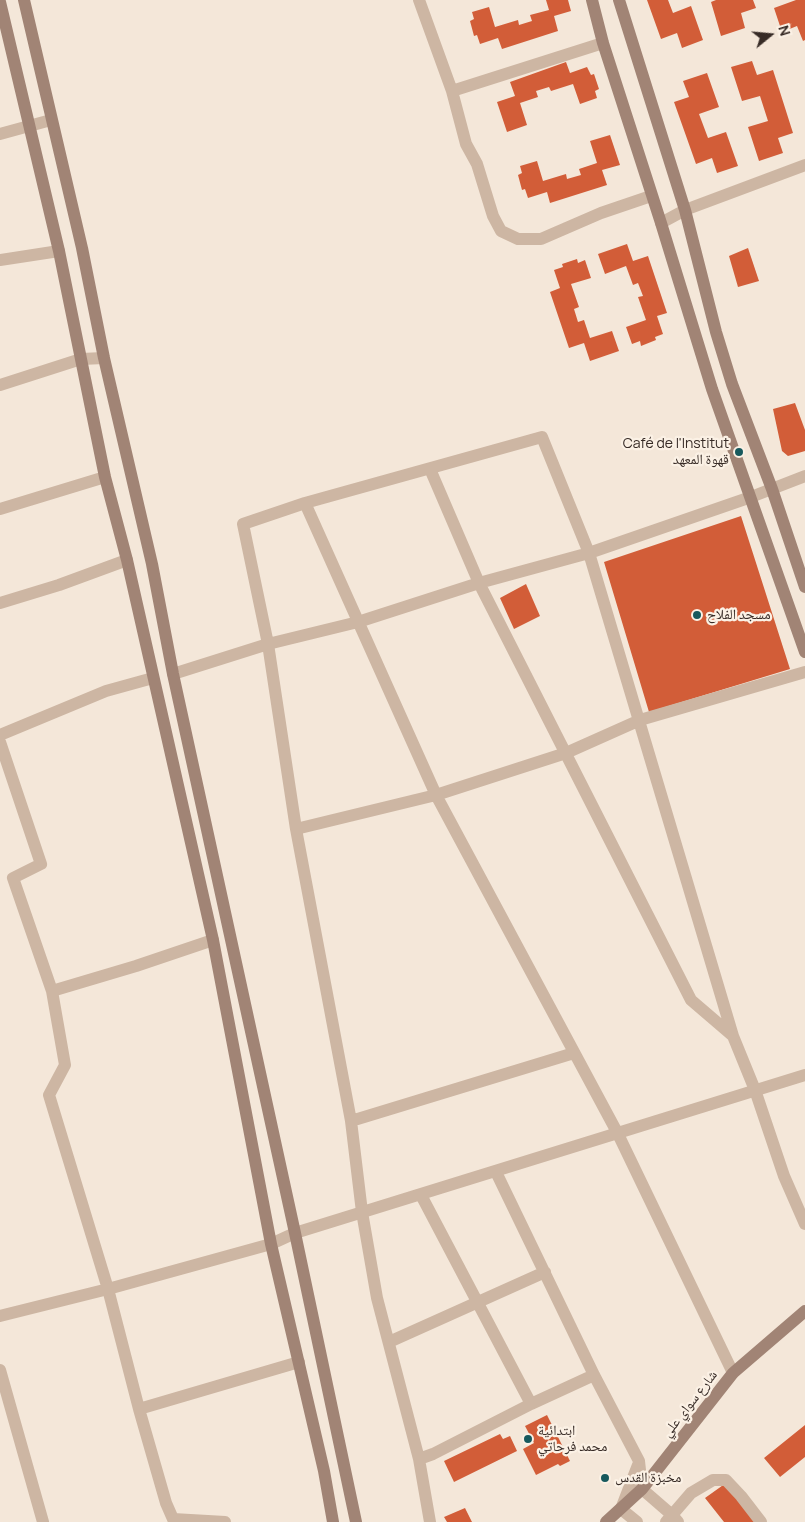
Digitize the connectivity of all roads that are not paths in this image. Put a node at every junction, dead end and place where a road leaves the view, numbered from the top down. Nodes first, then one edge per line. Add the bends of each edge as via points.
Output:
1 (24, 0) edge
2 (419, 0) edge
3 (592, 0) edge
4 (619, 0) edge
5 (0, 2) edge
6 (603, 43) junction
7 (452, 91) junction
8 (51, 120) junction
9 (30, 125) junction
10 (0, 134) edge
11 (805, 165) edge
12 (651, 196) junction
13 (685, 210) junction
14 (661, 223) junction
15 (59, 251) junction
16 (0, 260) edge
17 (104, 358) junction
18 (81, 359) junction
19 (732, 384) junction
20 (0, 385) edge
21 (712, 389) junction
22 (430, 469) junction
23 (805, 476) edge
24 (105, 477) junction
25 (772, 489) junction
26 (751, 497) junction
27 (305, 503) junction
28 (0, 510) edge
29 (589, 553) junction
30 (127, 560) junction
31 (479, 583) junction
32 (805, 587) edge
33 (0, 603) edge
34 (799, 620) edge
35 (358, 622) junction
36 (268, 644) junction
37 (805, 652) edge
38 (805, 672) edge
39 (173, 674) junction
40 (153, 678) junction
41 (640, 720) junction
42 (0, 735) edge
43 (0, 742) edge
44 (566, 753) junction
45 (436, 795) junction
46 (296, 830) junction
47 (213, 940) junction
48 (52, 991) junction
49 (733, 1036) junction
50 (574, 1053) junction
51 (805, 1075) edge
52 (755, 1090) junction
53 (351, 1121) junction
54 (618, 1134) junction
55 (496, 1172) junction
56 (421, 1195) junction
57 (362, 1212) junction
58 (805, 1224) edge
59 (295, 1233) junction
60 (271, 1244) junction
61 (545, 1272) junction
62 (108, 1289) junction
63 (478, 1301) junction
64 (805, 1311) edge
65 (0, 1316) edge
66 (389, 1342) junction
67 (299, 1362) junction
68 (0, 1370) edge
69 (733, 1373) junction
70 (594, 1375) junction
71 (531, 1404) junction
72 (139, 1409) junction
73 (419, 1459) junction
74 (639, 1461) junction
75 (642, 1489) junction
76 (621, 1509) junction
77 (672, 1520) edge
78 (43, 1522) edge
79 (224, 1522) edge
80 (333, 1522) edge
81 (356, 1522) edge
82 (430, 1522) edge
83 (606, 1522) edge
84 (637, 1522) edge
85 (761, 1522) edge

1 - 8 main road
2 - 7 street
3 - 6 main road
4 - 13 main road
5 - 9 main road
6 - 7 street
6 - 12 main road
7 - 12 street via 466,144 477,164 501,231 518,239 541,238
8 - 9 street
8 - 17 main road
9 - 10 street
9 - 15 main road
11 - 13 street
12 - 14 main road
13 - 14 street
13 - 19 main road
14 - 21 main road
15 - 16 street
15 - 18 main road
17 - 18 street
17 - 39 main road via 152,564
18 - 20 street
18 - 24 main road
19 - 21 main road
19 - 25 main road
21 - 26 main road
22 - 27 street
22 - 29 street via 542,437
22 - 31 street
23 - 25 street
24 - 28 street
24 - 30 main road
25 - 26 street
25 - 32 main road
26 - 29 street
26 - 34 main road
27 - 35 street
27 - 36 street via 243,524
29 - 31 street
29 - 41 street
30 - 33 street
30 - 40 main road
31 - 35 street
31 - 44 street
34 - 37 main road
35 - 36 street
35 - 45 street
36 - 39 street
36 - 46 street
38 - 41 street
39 - 59 main road
40 - 42 street via 106,691
40 - 47 main road
41 - 44 street
41 - 49 street
43 - 48 street via 41,864 13,878
44 - 45 street
44 - 49 street via 691,1000
45 - 46 street
45 - 50 street
46 - 53 street
47 - 48 street
47 - 60 main road
48 - 62 street via 65,1065 49,1095
49 - 52 street
50 - 53 street
50 - 54 street
51 - 52 street
52 - 54 street
52 - 58 street via 784,1176
53 - 57 street
54 - 55 street
54 - 69 street
55 - 56 street
55 - 61 street
56 - 57 street
56 - 63 street
57 - 59 street
57 - 66 street via 377,1298
59 - 60 street
59 - 81 main road
60 - 62 street
60 - 67 main road
61 - 63 street
61 - 70 street
62 - 65 street
62 - 72 street
63 - 66 street
63 - 71 street
64 - 69 main road, شارع سواي علي
66 - 73 street
67 - 72 street
67 - 80 main road
68 - 78 street
69 - 75 main road, شارع سواي علي
70 - 71 street
70 - 74 street
71 - 73 street
72 - 79 street via 172,1519
73 - 82 street
74 - 75 street
74 - 76 street
75 - 76 main road, شارع سواي علي
75 - 77 street
76 - 83 main road, شارع سواي علي
76 - 84 street
77 - 85 street via 690,1493 713,1480 726,1480

